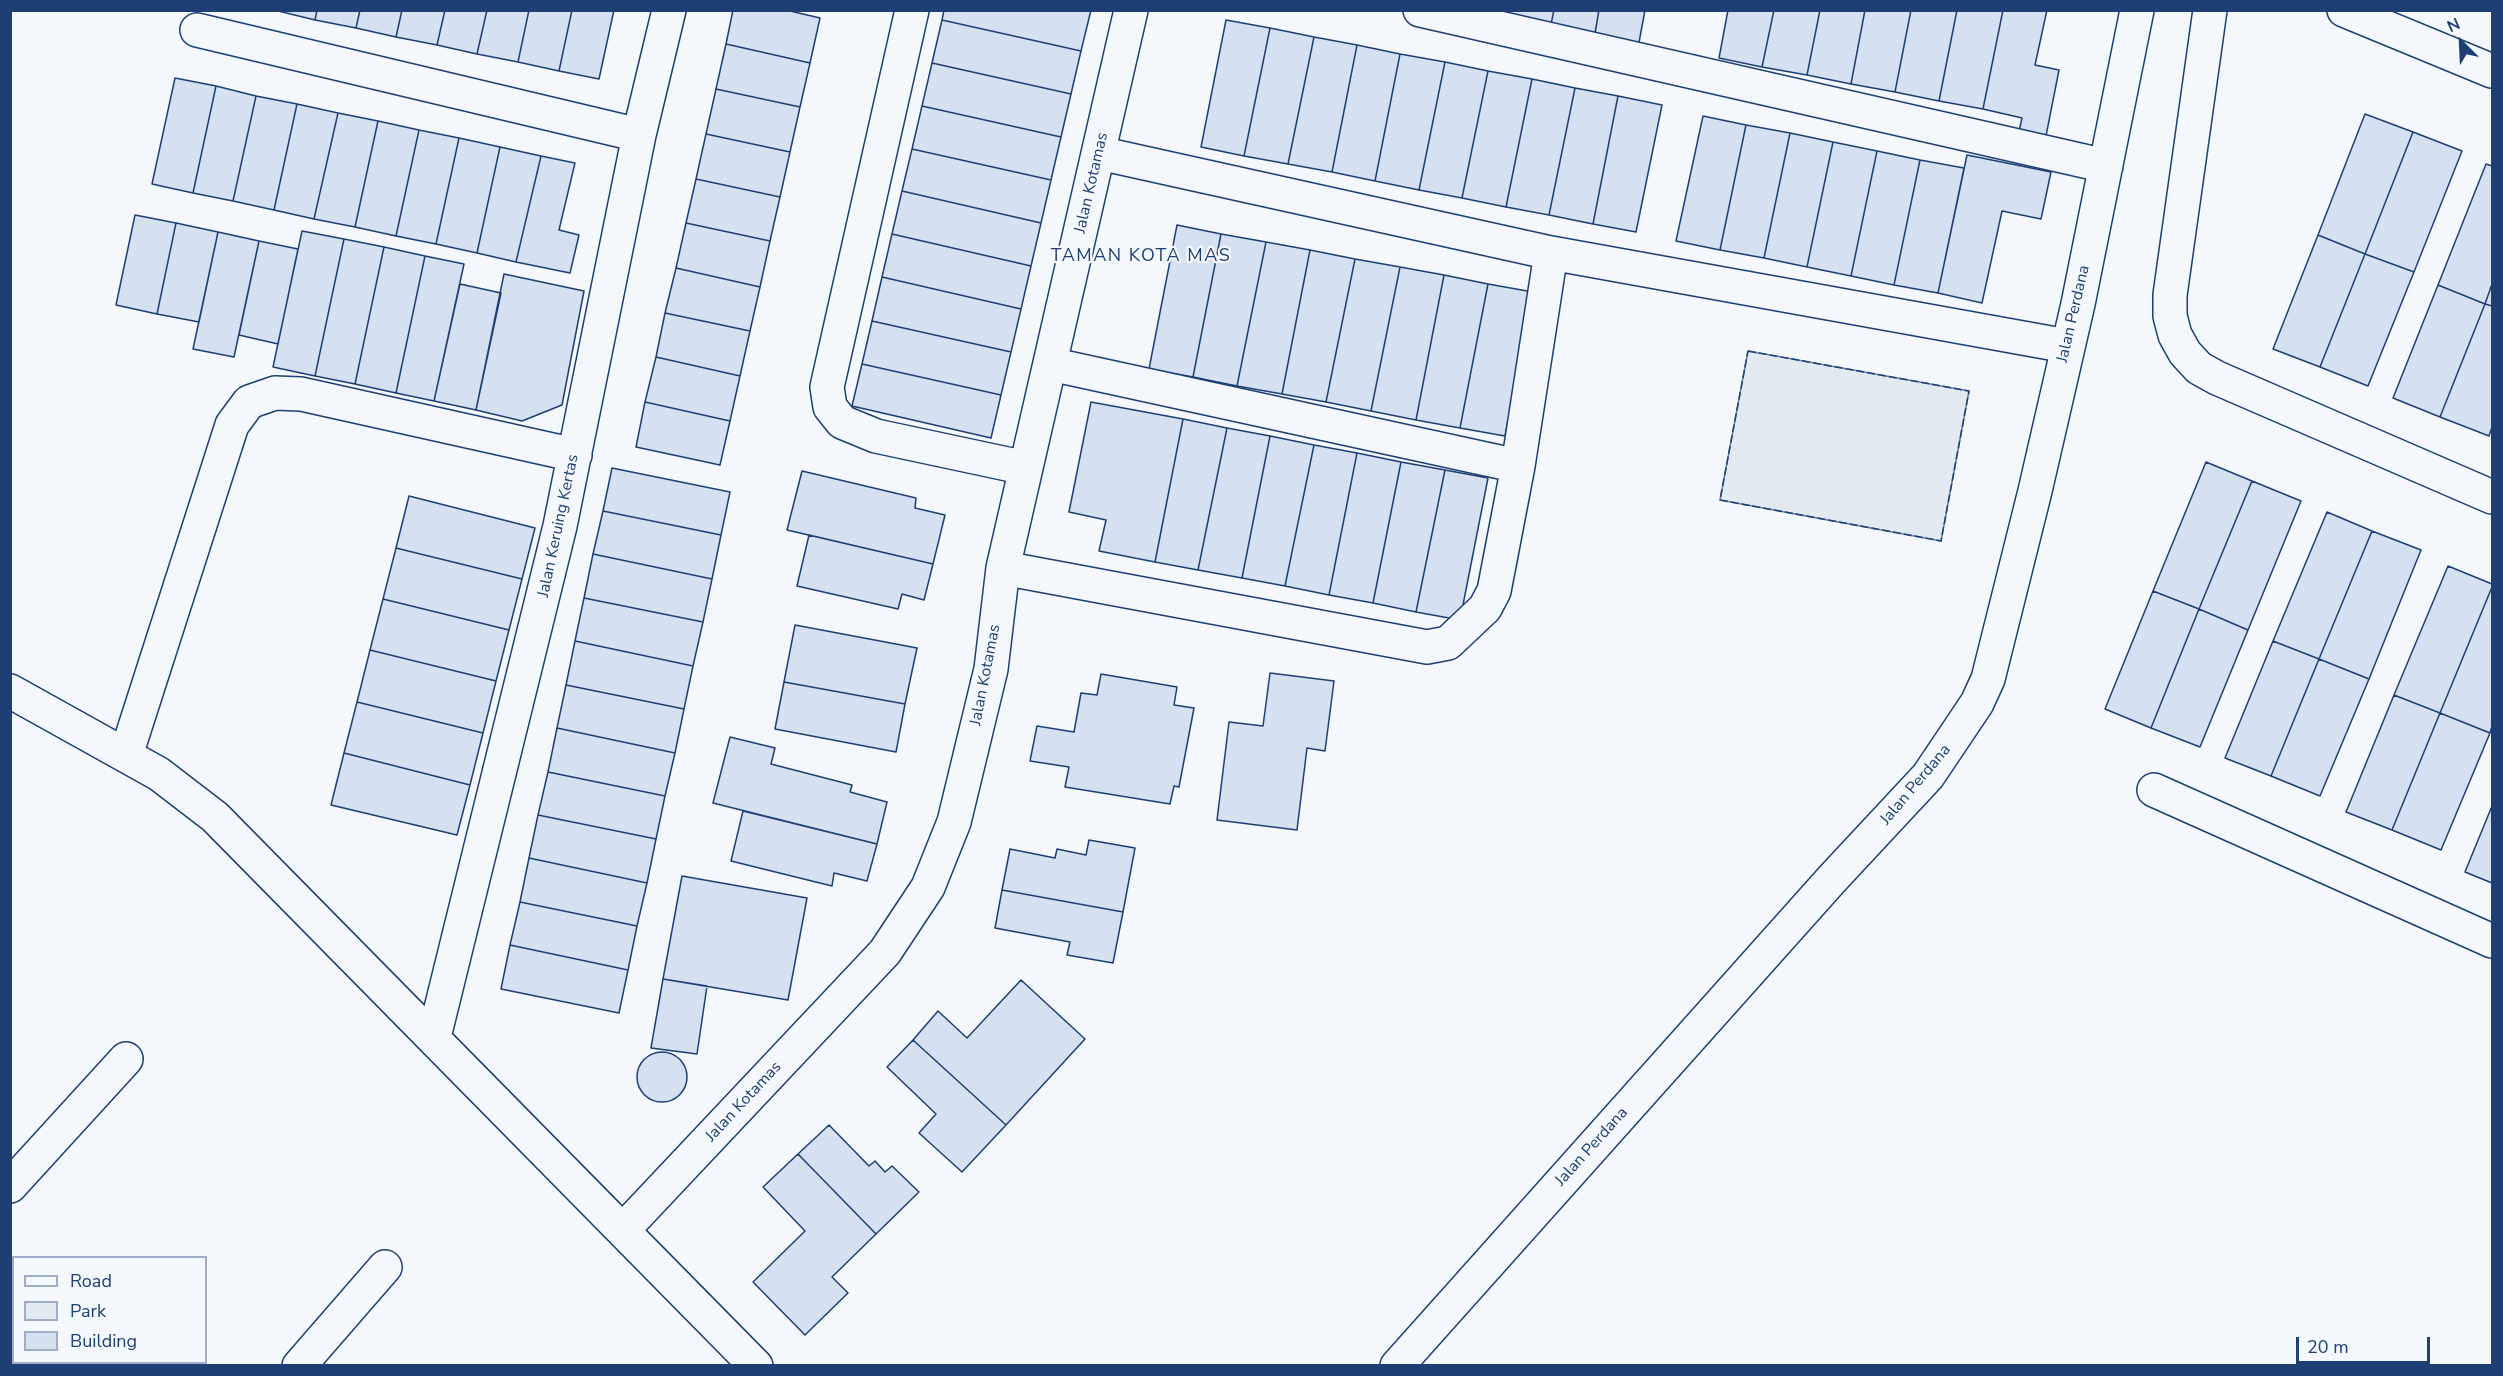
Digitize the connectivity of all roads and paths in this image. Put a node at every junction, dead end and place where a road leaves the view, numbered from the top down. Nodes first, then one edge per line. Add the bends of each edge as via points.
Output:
1 (669, 10) edge
2 (912, 10) edge
3 (1131, 10) edge
4 (1420, 10) edge
5 (2137, 10) edge
6 (2210, 10) edge
7 (2344, 10) edge
8 (197, 30) dead end
9 (2493, 71) edge
10 (639, 135) junction
11 (1099, 153) junction
12 (2106, 166) junction
13 (1551, 253) junction
14 (2067, 346) junction
15 (1050, 364) junction
16 (575, 454) junction
17 (1518, 466) junction
18 (1026, 468) junction
19 (2493, 497) edge
20 (1003, 568) junction
21 (10, 691) edge
22 (126, 755) junction
23 (2154, 790) dead end
24 (2493, 940) edge
25 (434, 1037) junction
26 (126, 1059) dead end
27 (10, 1186) edge
28 (623, 1230) junction
29 (385, 1267) dead end
30 (299, 1365) edge
31 (756, 1365) edge
32 (1397, 1365) edge

1 - 10 street, Jalan Keruing Kertas
2 - 18 street via 827,387 830,407 842,422 876,436
3 - 11 street, Jalan Kotamas
4 - 12 street
5 - 12 street, Jalan Perdana
6 - 19 street via 2170,295 2170,316 2185,353 2199,368 2217,378
7 - 9 street
8 - 10 street
10 - 16 street, Jalan Keruing Kertas
11 - 13 street
11 - 15 street, Jalan Kotamas
12 - 14 street, Jalan Perdana
13 - 14 street
13 - 17 street
14 - 32 street, Jalan Perdana via 1988,678 1961,729 1928,776
15 - 17 street
15 - 18 street, Jalan Kotamas
16 - 22 street via 301,394 275,393 249,402 232,424
16 - 25 street, Jalan Keruing Kertas via 538,626
17 - 20 street via 1490,600 1457,636 1438,647
18 - 20 street, Jalan Kotamas
20 - 28 street, Jalan Kotamas via 991,669 954,822 928,887 885,952
21 - 22 street
22 - 25 street via 159,774 215,817
23 - 24 street
25 - 28 street
26 - 27 street
28 - 31 street
29 - 30 street

